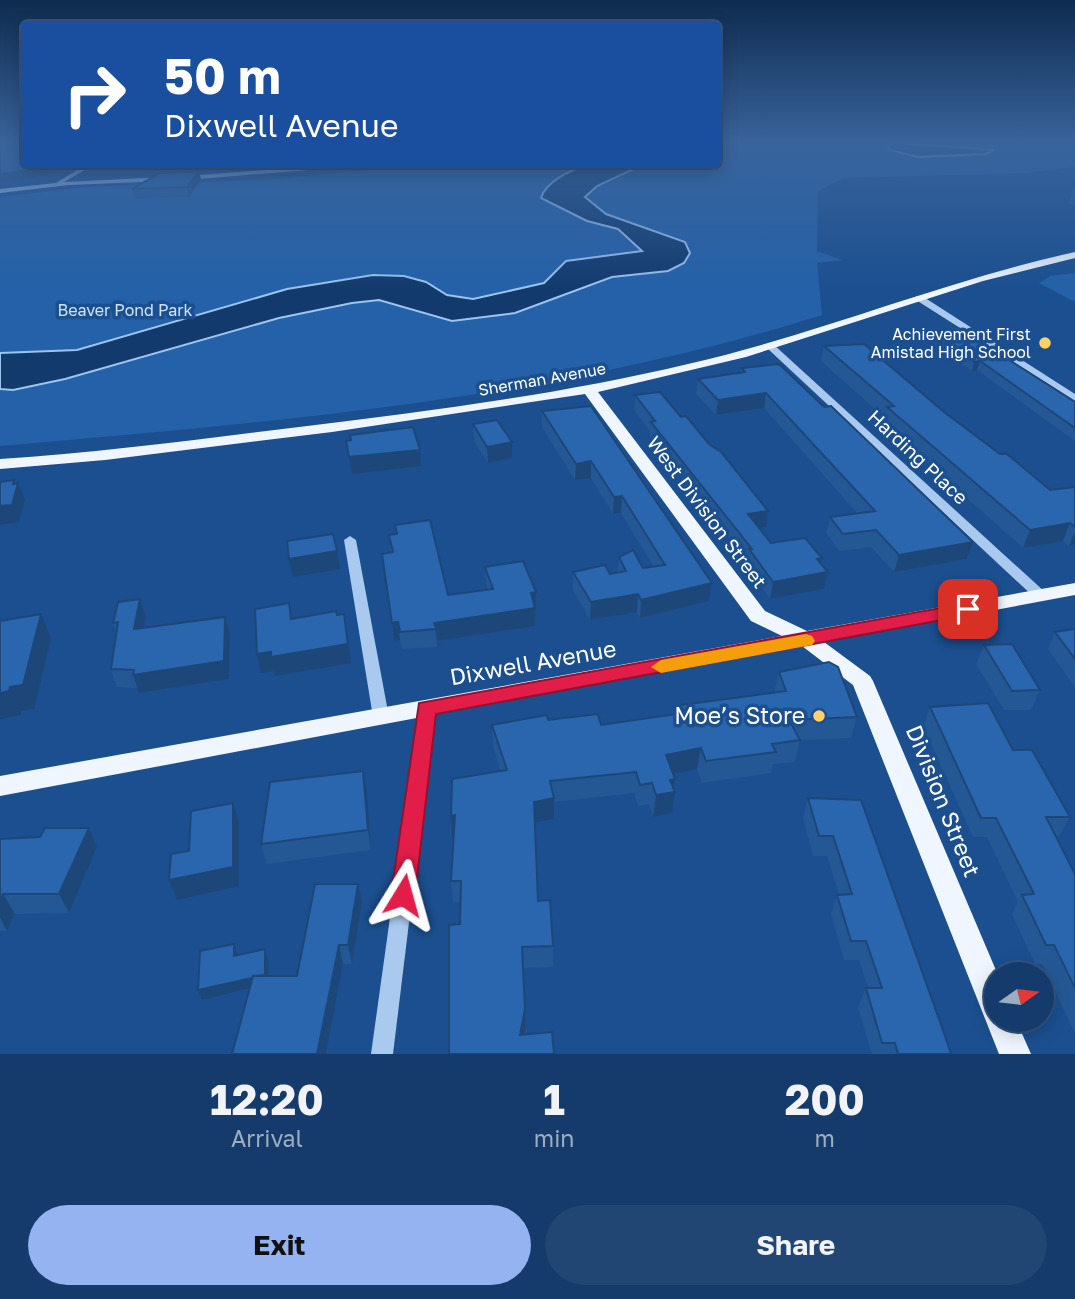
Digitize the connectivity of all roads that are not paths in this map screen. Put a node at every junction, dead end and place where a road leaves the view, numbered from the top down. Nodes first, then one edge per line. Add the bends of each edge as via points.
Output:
1 (1075, 255) edge
2 (919, 299) junction
3 (770, 346) junction
4 (589, 390) junction
5 (1075, 398) edge
6 (0, 464) edge
7 (350, 540) dead end
8 (1075, 589) edge
9 (1040, 595) junction
10 (808, 640) junction
11 (426, 709) junction
12 (381, 717) junction
13 (0, 786) edge
14 (984, 977) edge
15 (1007, 1032) edge
16 (382, 1054) edge
17 (1015, 1054) edge

1 - 2 main road, Sherman Avenue via 1004,271
2 - 3 main road, Sherman Avenue
2 - 5 street
3 - 4 main road, Sherman Avenue
3 - 9 street, Harding Place
4 - 6 main road, Sherman Avenue via 361,424
4 - 10 main road, West Division Street via 758,616
7 - 12 street
8 - 9 main road, Dixwell Avenue
9 - 10 main road, Dixwell Avenue
10 - 11 main road, Dixwell Avenue
10 - 14 main road, Division Street via 862,681
11 - 12 main road, Dixwell Avenue
11 - 16 street
12 - 13 main road, Dixwell Avenue
15 - 17 main road

